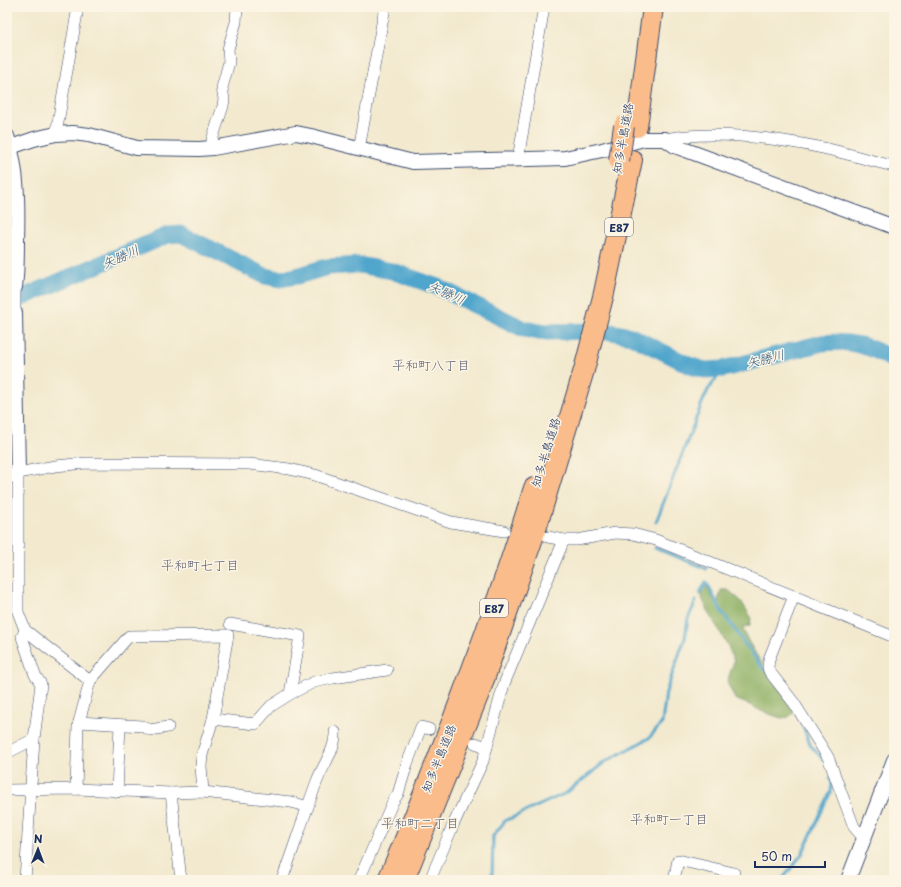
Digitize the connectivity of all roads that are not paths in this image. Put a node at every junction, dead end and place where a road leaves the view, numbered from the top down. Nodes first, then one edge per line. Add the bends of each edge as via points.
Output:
1 (78, 7) edge
2 (237, 7) edge
3 (385, 7) edge
4 (544, 7) edge
5 (640, 7) edge
6 (653, 7) edge
7 (631, 127) junction
8 (56, 134) junction
9 (665, 139) junction
10 (8, 144) edge
11 (213, 148) junction
12 (359, 149) junction
13 (518, 159) junction
14 (894, 166) edge
15 (894, 227) edge
16 (15, 287) joint
17 (15, 313) joint
18 (578, 369) junction
19 (12, 475) edge
20 (504, 531) dead end
21 (548, 537) dead end
22 (564, 540) junction
23 (794, 596) junction
24 (230, 624) dead end
25 (25, 630) junction
26 (894, 637) edge
27 (387, 670) dead end
28 (90, 681) junction
29 (480, 690) junction
30 (290, 694) junction
31 (213, 719) junction
32 (79, 722) junction
33 (120, 725) junction
34 (168, 727) dead end
35 (429, 729) dead end
36 (335, 732) dead end
37 (34, 740) junction
38 (475, 743) dead end
39 (487, 747) junction
40 (7, 753) edge
41 (894, 760) edge
42 (30, 789) junction
43 (7, 790) edge
44 (76, 790) junction
45 (116, 792) junction
46 (203, 792) junction
47 (171, 793) junction
48 (308, 807) junction
49 (863, 837) junction
50 (404, 843) junction
51 (734, 872) dead end
52 (22, 880) edge
53 (181, 880) edge
54 (282, 880) edge
55 (359, 880) edge
56 (378, 880) edge
57 (388, 880) edge
58 (404, 880) edge
59 (412, 880) edge
60 (430, 880) edge
61 (674, 880) edge
62 (848, 880) edge

1 - 8 street
2 - 11 street via 236,22 228,49 229,62 222,88 224,100 212,140
3 - 12 street
4 - 13 street
5 - 7 highway, 知多半島道路 / E87
6 - 7 highway, 知多半島道路 / E87
7 - 18 highway, 知多半島道路 / E87, bridge via 598,292
8 - 10 street
8 - 11 street via 73,132 137,148
9 - 13 street via 644,139 565,158
9 - 14 street via 714,135 740,136 824,148
9 - 15 street via 682,149
10 - 16 street via 16,178 18,211
11 - 12 street via 296,133
12 - 13 street via 412,162
16 - 17 street
17 - 19 street
18 - 29 highway, 知多半島道路 / E87 via 536,529
18 - 50 highway, 知多半島道路 / E87 via 460,701
19 - 20 street via 55,466 86,463 249,464 289,469 451,522
19 - 25 street via 18,612
21 - 22 street
22 - 23 street via 615,533 633,534 656,540
22 - 39 street via 504,684
23 - 26 street
23 - 49 street via 769,658 769,671 794,703 828,757 854,827
24 - 30 street via 300,636
25 - 28 street
25 - 37 street via 22,637 35,675 41,684
27 - 30 street via 314,682
28 - 31 street via 129,636 228,636
28 - 32 street
29 - 58 highway, 知多半島道路 / E87
29 - 59 highway via 483,704
30 - 31 street via 271,706 255,724
31 - 46 street via 202,755
32 - 33 street
32 - 44 street
33 - 34 street via 142,726 150,730
33 - 45 street
35 - 55 street via 421,727 398,794
36 - 48 street via 334,746 318,778
37 - 40 street
37 - 42 street
38 - 39 street
39 - 60 street
41 - 49 street
42 - 43 street
42 - 44 street
42 - 52 street
44 - 45 street
45 - 47 street
46 - 47 street
46 - 48 street via 291,802
47 - 53 street
48 - 54 street
49 - 62 street
50 - 56 highway via 390,854
50 - 57 highway, 知多半島道路 / E87
51 - 61 street via 678,860

